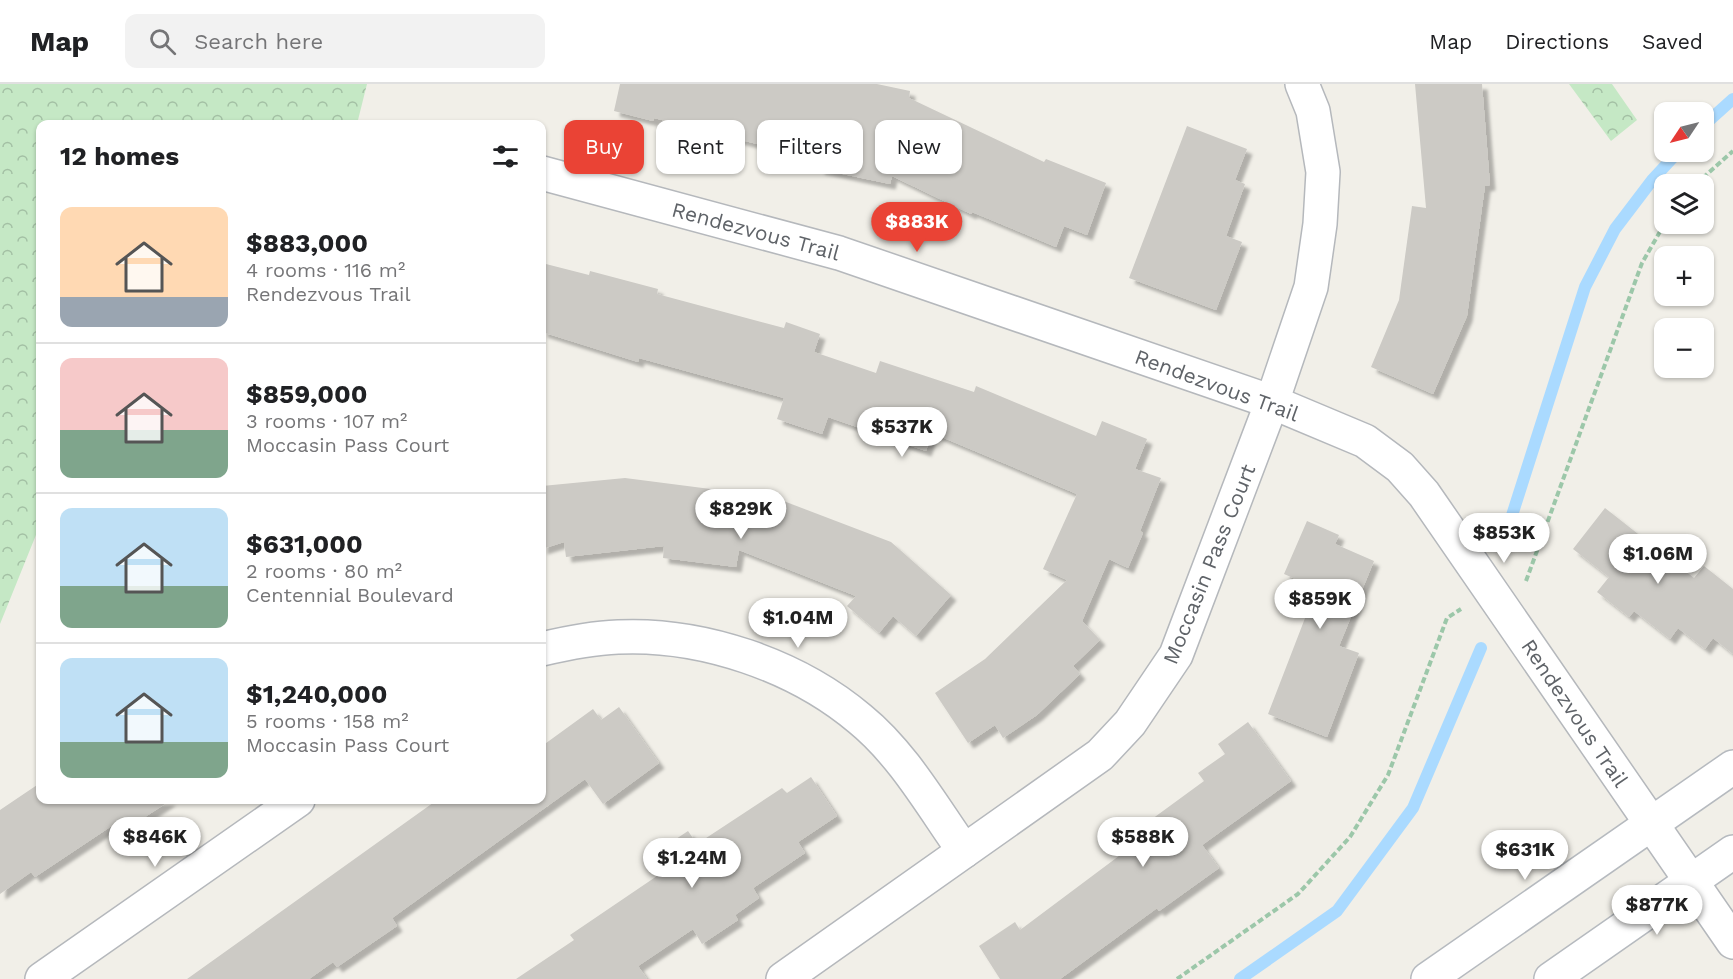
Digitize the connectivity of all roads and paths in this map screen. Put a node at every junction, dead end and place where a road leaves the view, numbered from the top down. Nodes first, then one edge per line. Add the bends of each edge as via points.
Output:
1 (1302, 84) edge
2 (1733, 151) edge
3 (546, 174) edge
4 (1707, 174) edge
5 (1659, 234) edge
6 (1272, 402) junction
7 (1522, 591) dead end
8 (1466, 607) dead end
9 (546, 648) edge
10 (1733, 768) edge
11 (292, 804) edge
12 (1652, 824) junction
13 (964, 851) junction
14 (1733, 852) edge
15 (1690, 882) junction
16 (1733, 942) edge
17 (42, 979) edge
18 (783, 979) edge
19 (1177, 979) edge
20 (1428, 979) edge
21 (1551, 979) edge

1 - 6 street, Moccasin Pass Court via 1313,111 1323,172 1320,224 1311,287
2 - 4 path
3 - 6 street, Rendezvous Trail via 839,253
5 - 7 path via 1642,263
6 - 12 street, Rendezvous Trail via 1365,441 1406,474 1424,494
6 - 13 street, Moccasin Pass Court via 1176,655 1156,687 1100,755
8 - 19 path via 1448,618 1388,775 1350,837 1298,894
9 - 13 street via 619,637 673,640 774,665 822,691 861,719 900,760
10 - 12 street
11 - 17 street
12 - 15 street, Rendezvous Trail
12 - 20 street
13 - 18 street, Moccasin Pass Court
14 - 15 street
15 - 16 street, Rendezvous Trail
15 - 21 street

